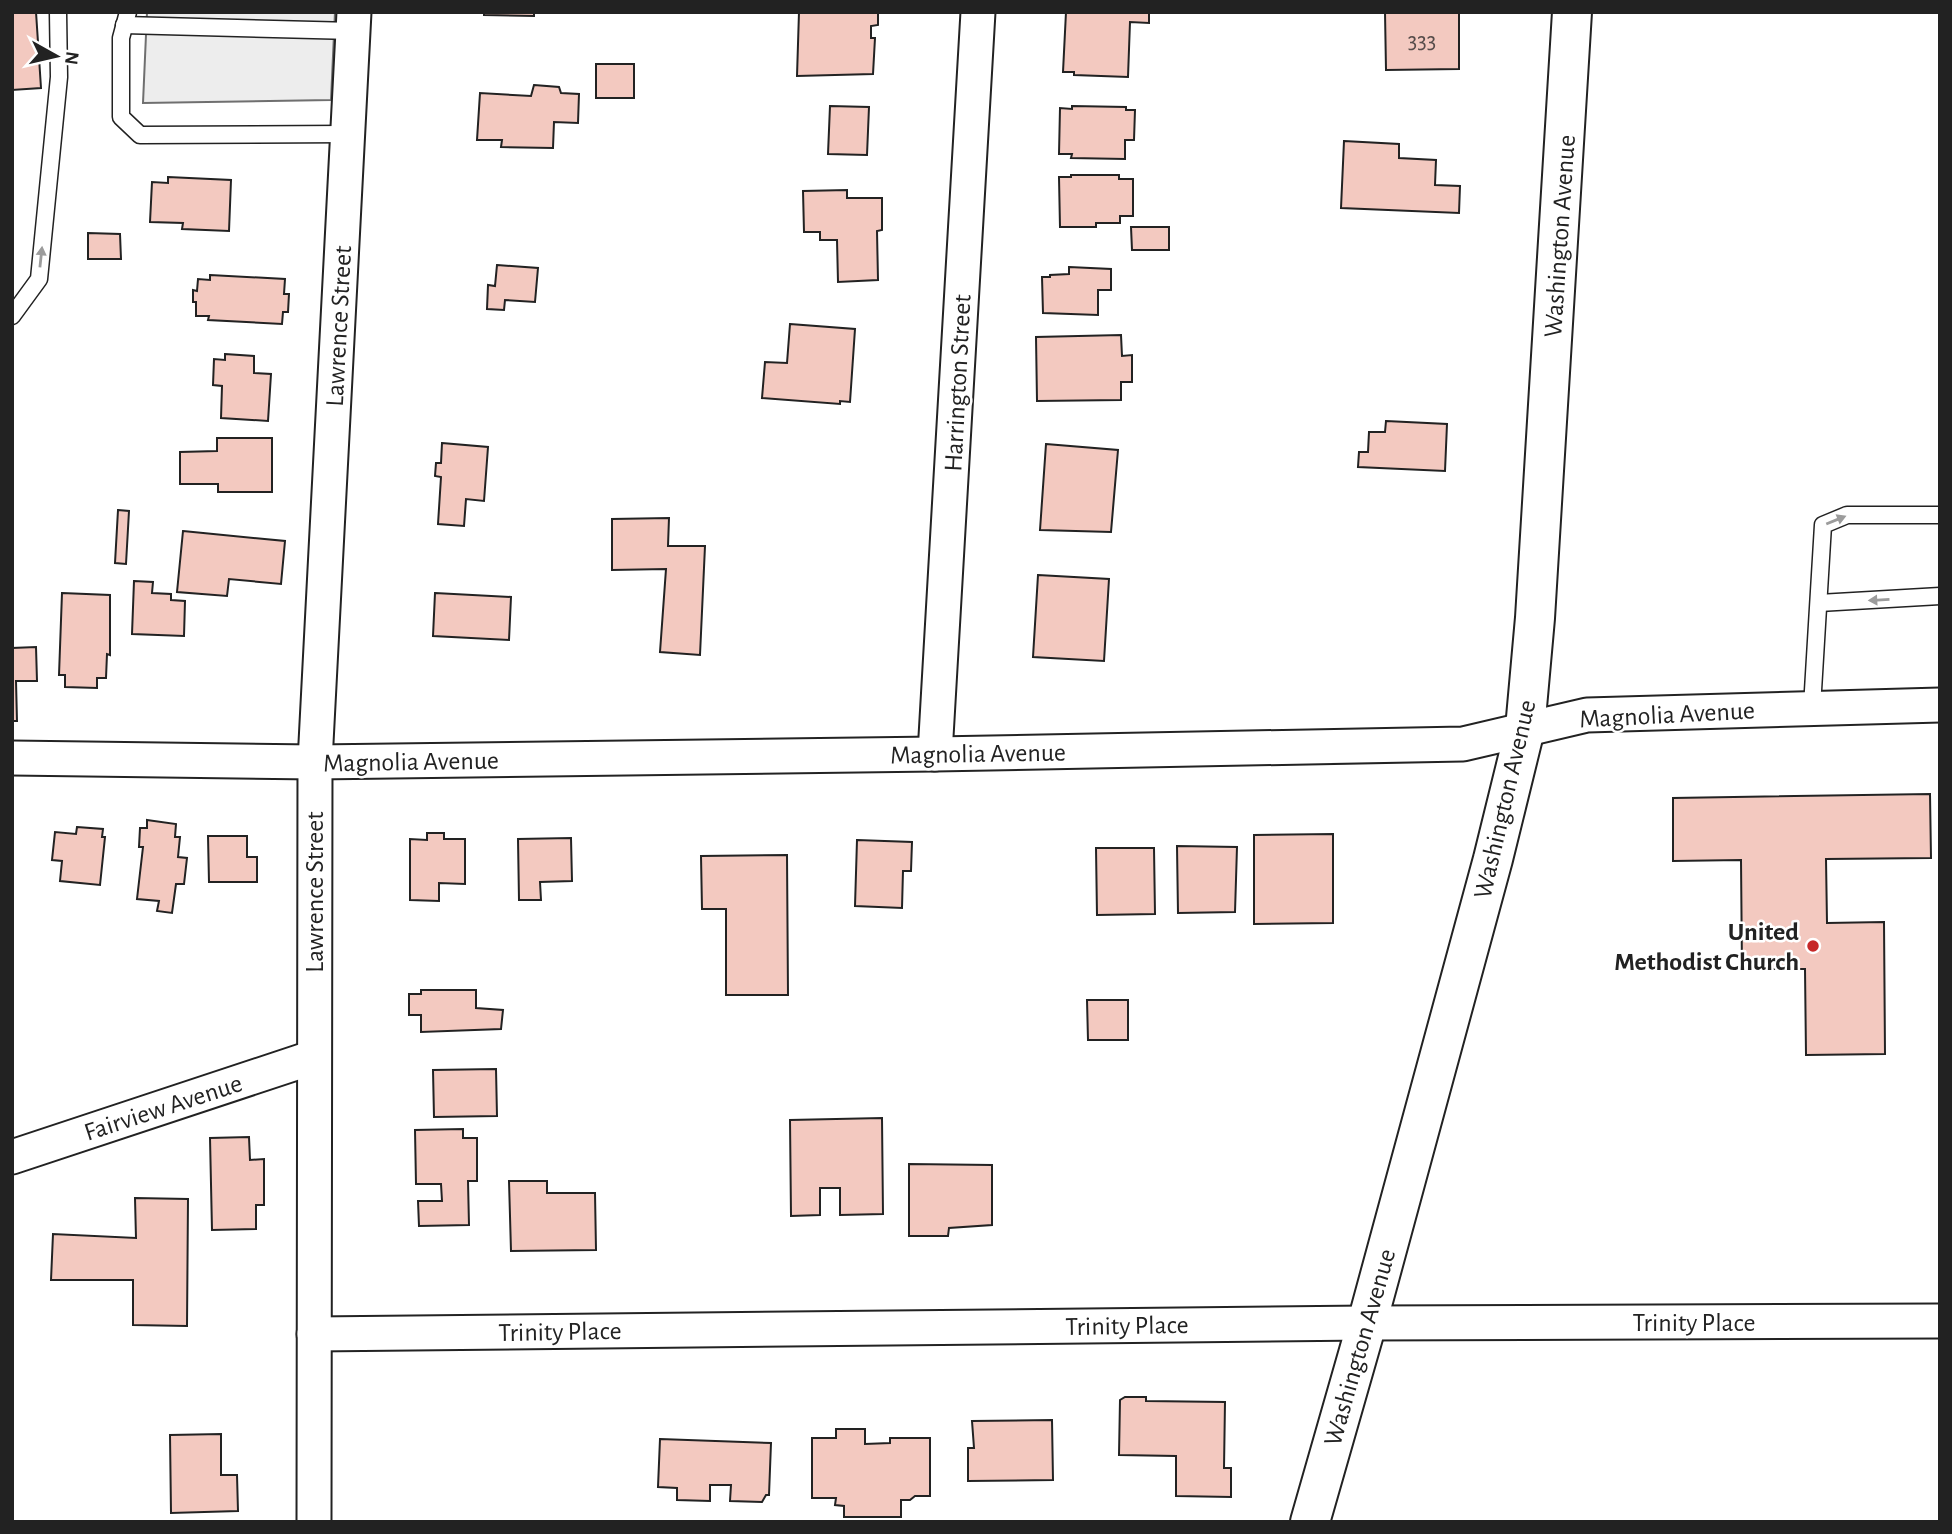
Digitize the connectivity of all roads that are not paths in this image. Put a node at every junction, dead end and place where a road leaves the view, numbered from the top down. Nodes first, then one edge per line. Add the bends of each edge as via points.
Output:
1 (58, 12) edge
2 (978, 12) edge
3 (1573, 12) edge
4 (126, 19) edge
5 (354, 21) edge
6 (348, 134) junction
7 (12, 316) edge
8 (1940, 515) edge
9 (1940, 596) edge
10 (1819, 603) junction
11 (1940, 705) edge
12 (1812, 707) junction
13 (1525, 729) junction
14 (935, 754) junction
15 (12, 758) edge
16 (315, 762) junction
17 (314, 1057) junction
18 (12, 1157) edge
19 (1940, 1321) edge
20 (1367, 1323) junction
21 (314, 1334) junction
22 (314, 1522) edge
23 (1310, 1522) edge

7 -> 1 lane via 39,279 59,76
2 - 14 street, Harrington Street
3 - 13 street, Washington Avenue
4 - 5 lane
4 - 6 lane via 121,38 121,117 140,135
5 - 6 street, Lawrence Street
6 - 16 street, Lawrence Street
10 -> 8 lane via 1823,525 1847,515
9 -> 10 lane
10 - 12 lane
11 - 12 street, Magnolia Avenue
12 - 13 street, Magnolia Avenue via 1587,715
13 - 14 street, Magnolia Avenue via 1462,744
13 - 20 street, Washington Avenue
14 - 16 street, Magnolia Avenue
15 - 16 street, Magnolia Avenue
16 - 17 street, Lawrence Street
17 - 18 street, Fairview Avenue
17 - 21 street, Lawrence Street
19 - 20 street, Trinity Place
20 - 21 street, Trinity Place
20 - 23 street, Washington Avenue
21 - 22 street, Lawrence Street

